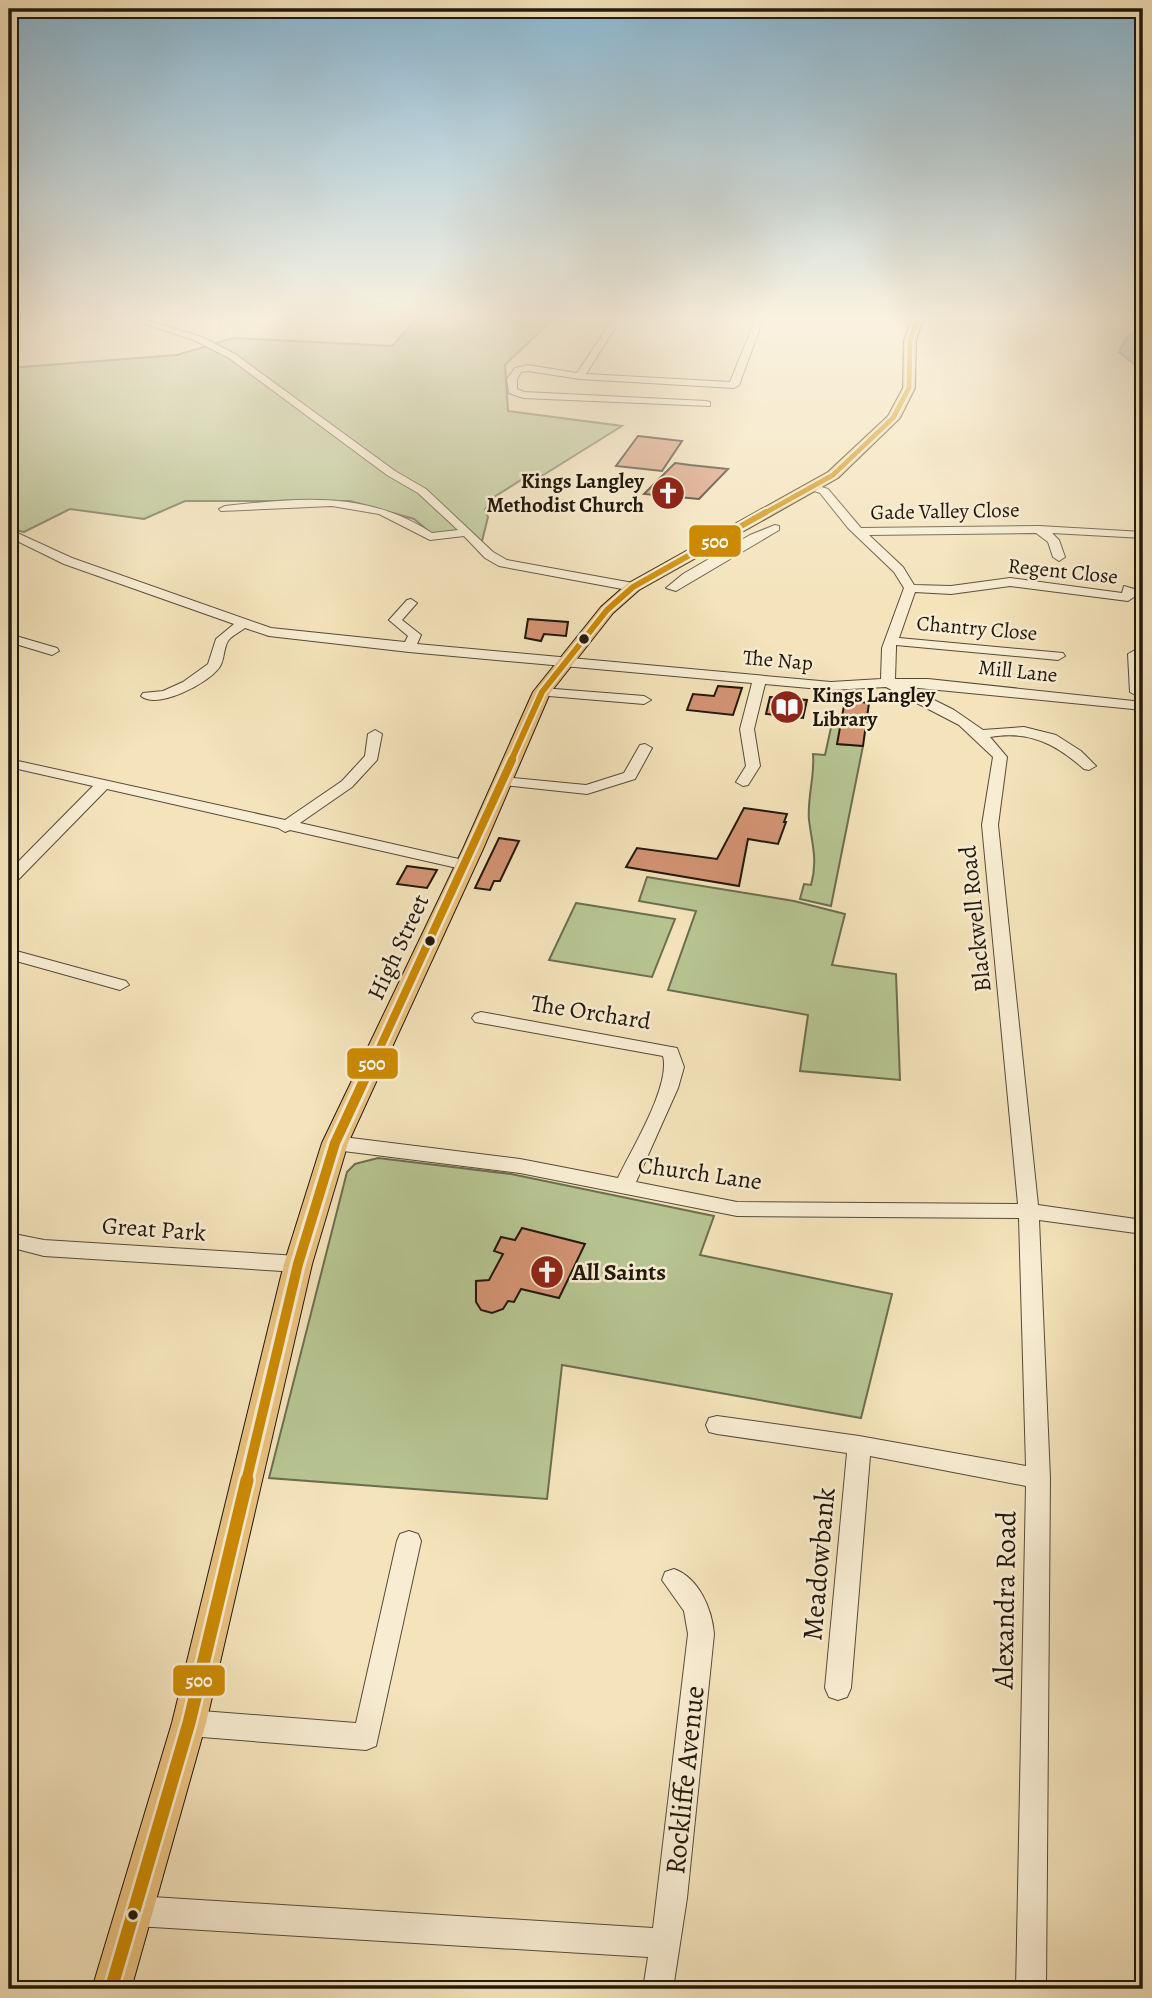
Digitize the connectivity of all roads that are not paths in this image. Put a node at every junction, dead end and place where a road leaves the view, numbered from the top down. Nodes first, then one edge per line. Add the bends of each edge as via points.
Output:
1 (313, 413) edge
2 (896, 413) edge
3 (812, 487) junction
4 (225, 509) dead end
5 (775, 528) dead end
6 (1039, 529) junction
7 (468, 532) junction
8 (858, 532) junction
9 (9, 533) edge
10 (1143, 535) edge
11 (704, 547) junction
12 (727, 554) junction
13 (1059, 557) dead end
14 (633, 587) junction
15 (672, 588) dead end
16 (910, 588) junction
17 (1128, 597) dead end
18 (411, 603) dead end
19 (244, 623) junction
20 (9, 638) edge
21 (892, 641) junction
22 (409, 648) junction
23 (52, 651) dead end
24 (1138, 653) edge
25 (1058, 656) dead end
26 (565, 662) junction
27 (760, 679) junction
28 (888, 683) junction
29 (542, 692) junction
30 (1137, 692) dead end
31 (148, 696) dead end
32 (644, 700) dead end
33 (1143, 706) edge
34 (375, 734) dead end
35 (978, 734) junction
36 (645, 748) dead end
37 (9, 763) edge
38 (1089, 765) dead end
39 (503, 781) junction
40 (743, 782) dead end
41 (104, 785) junction
42 (285, 827) junction
43 (466, 865) junction
44 (9, 880) edge
45 (9, 954) edge
46 (120, 985) dead end
47 (481, 1018) dead end
48 (335, 1143) junction
49 (622, 1188) junction
50 (1029, 1211) junction
51 (1143, 1227) edge
52 (9, 1240) edge
53 (298, 1264) junction
54 (717, 1425) dead end
55 (859, 1445) junction
56 (1038, 1478) junction
57 (409, 1541) dead end
58 (674, 1580) dead end
59 (838, 1688) dead end
60 (189, 1723) junction
61 (136, 1912) junction
62 (665, 1944) junction
63 (111, 1989) edge
64 (658, 1989) edge
65 (1031, 1989) edge

1 - 7 street via 422,491
2 - 3 main road, High Street via 834,474
3 - 8 street via 824,491
3 - 11 main road, High Street
4 - 7 street via 349,503 409,521 430,537
5 - 12 street
6 - 8 street, Gade Valley Close
6 - 10 street
6 - 13 street, Gade Valley Close via 1053,540
7 - 14 street via 503,563
8 - 16 street via 899,570
9 - 19 street, The Nap via 68,561
11 - 12 street
11 - 14 main road, High Street
12 - 15 street
14 - 26 main road, High Street via 607,610
16 - 17 street, Regent Close via 951,590 1010,582
16 - 21 street
18 - 22 street via 395,620 415,635
19 - 22 street, The Nap via 290,636
19 - 31 street via 222,639 214,666 188,685 165,695
20 - 23 street
21 - 25 street, Chantry Close
21 - 28 street
22 - 26 street, The Nap
24 - 30 street
26 - 27 street, The Nap
26 - 29 main road, High Street
27 - 28 street, The Nap via 831,686
27 - 40 street via 747,729 753,766
28 - 33 street, Mill Lane via 928,683
28 - 35 street, Blackwell Road via 945,711
29 - 32 street
29 - 39 main road, High Street
34 - 42 street via 372,757 347,784
35 - 38 street via 1009,728 1040,732
35 - 50 street, Blackwell Road via 1000,757 990,825
36 - 39 street via 630,776 587,790
37 - 41 street
39 - 43 main road, High Street
41 - 42 street
41 - 44 street
42 - 43 street
43 - 48 main road, High Street
45 - 46 street
47 - 49 street, The Orchard via 671,1052 676,1067 669,1088
48 - 49 street, Church Lane via 520,1166
48 - 53 main road, High Street
49 - 50 street, Church Lane via 737,1209
50 - 51 street, Church Lane
50 - 56 street, Alexandra Road
52 - 53 street, Great Park via 44,1248
53 - 60 main road, High Street
54 - 55 street
55 - 56 street
55 - 59 street, Meadowbank
56 - 65 street, Alexandra Road
57 - 60 street via 366,1737
58 - 62 street, Rockliffe Avenue via 698,1608 701,1634
60 - 61 main road, High Street
61 - 62 street
61 - 63 main road, High Street
62 - 64 street, Rockliffe Avenue

